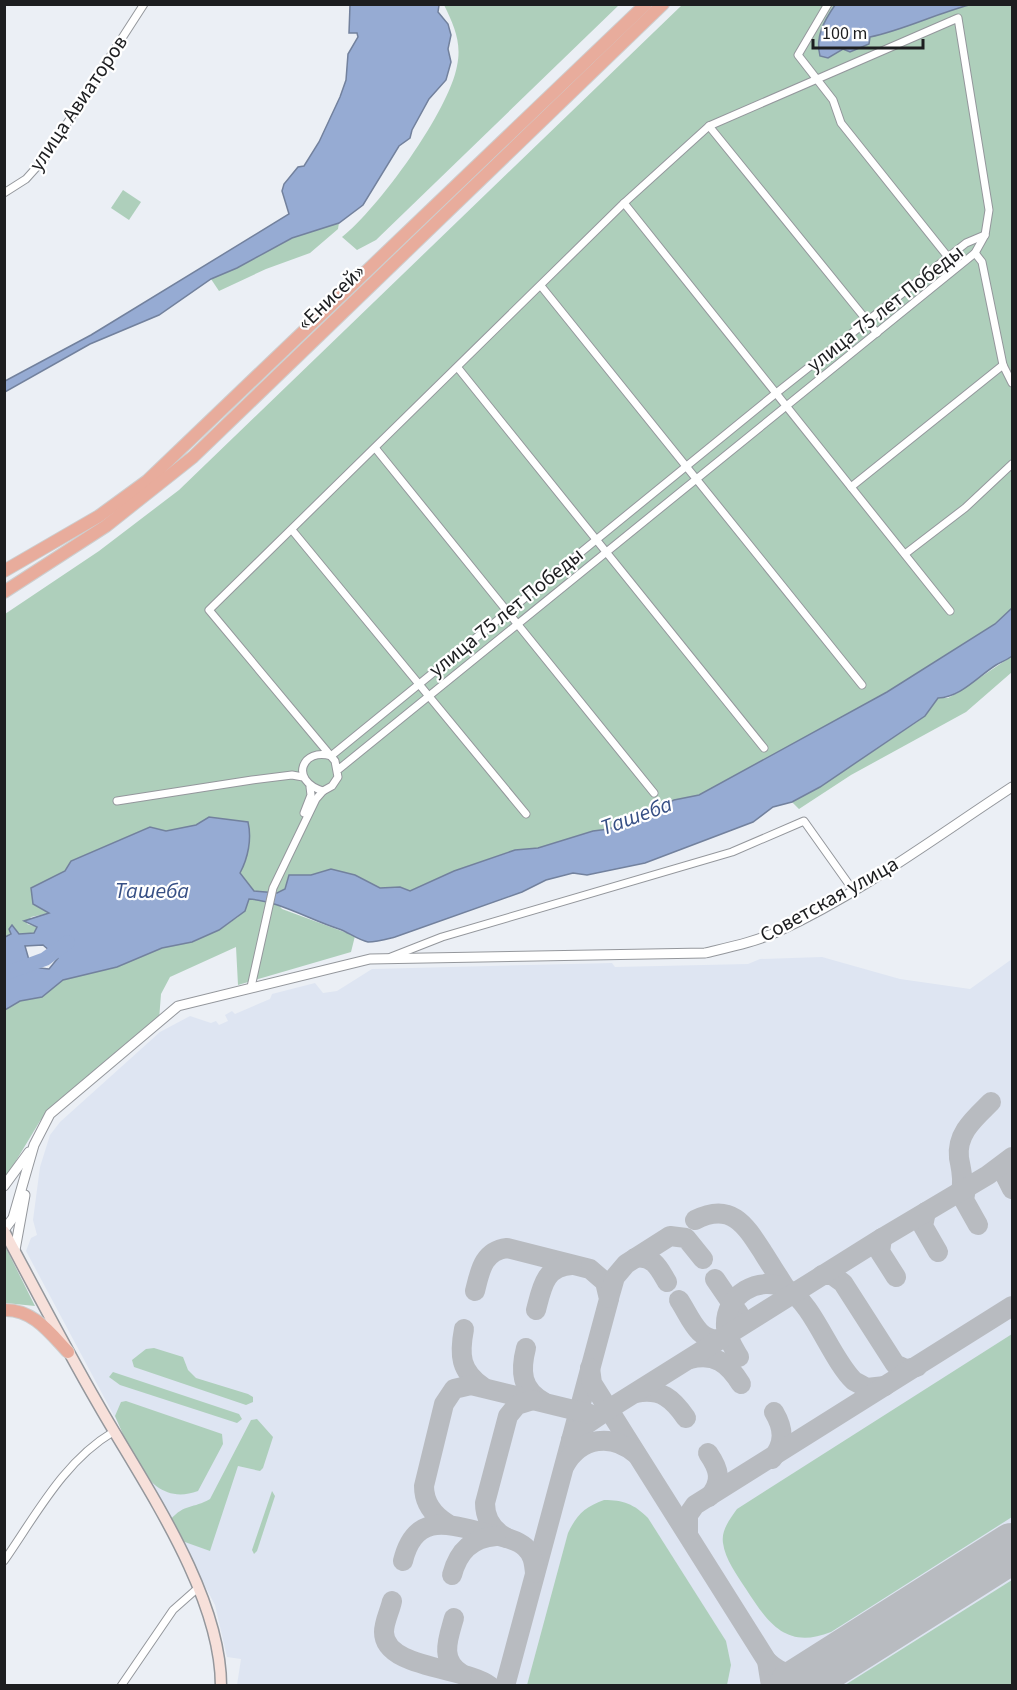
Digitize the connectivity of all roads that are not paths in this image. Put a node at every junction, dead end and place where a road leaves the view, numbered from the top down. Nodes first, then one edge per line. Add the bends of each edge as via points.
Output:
1 (144, 4) edge
2 (646, 4) edge
3 (663, 4) edge
4 (828, 4) edge
5 (820, 80) junction
6 (709, 126) junction
7 (4, 193) edge
8 (624, 203) junction
9 (985, 235) junction
10 (975, 253) junction
11 (948, 257) junction
12 (916, 283) junction
13 (541, 286) junction
14 (925, 294) junction
15 (868, 322) junction
16 (877, 333) junction
17 (1003, 365) junction
18 (458, 368) junction
19 (1012, 382) edge
20 (775, 394) junction
21 (786, 407) junction
22 (376, 449) junction
23 (1012, 465) edge
24 (687, 466) junction
25 (698, 479) junction
26 (851, 487) junction
27 (292, 530) junction
28 (596, 539) junction
29 (605, 551) junction
30 (904, 554) junction
31 (4, 571) edge
32 (4, 592) edge
33 (508, 611) junction
34 (950, 611) dead end
35 (518, 623) junction
36 (419, 683) junction
37 (862, 685) dead end
38 (429, 696) junction
39 (764, 748) dead end
40 (331, 756) junction
41 (339, 769) junction
42 (303, 777) junction
43 (310, 787) junction
44 (1012, 787) edge
45 (323, 791) junction
46 (654, 793) dead end
47 (117, 801) dead end
48 (526, 814) dead end
49 (278, 874) junction
50 (853, 890) junction
51 (387, 958) junction
52 (251, 987) junction
53 (34, 1145) junction
54 (4, 1186) edge
55 (4, 1230) edge
56 (15, 1250) junction
57 (4, 1310) edge
58 (68, 1352) junction
59 (113, 1432) junction
60 (4, 1561) edge
61 (199, 1587) junction
62 (121, 1686) edge
63 (221, 1686) edge

1 - 7 street, улица Авиаторов via 44,159 26,179
2 - 31 highway, «Енисей» via 154,474 99,516
3 - 32 highway, «Енисей» via 193,457 106,526
4 - 5 street via 798,55
5 - 6 street
5 - 9 street via 958,18 988,210
5 - 11 street via 841,123
6 - 8 street
6 - 15 street
8 - 13 street
8 - 20 street
9 - 10 street, улица 75 лет Победы
9 - 11 street, улица 75 лет Победы
10 - 14 street, улица 75 лет Победы
10 - 17 street via 982,262
11 - 12 street, улица 75 лет Победы
12 - 14 street
12 - 15 street, улица 75 лет Победы
13 - 18 street
13 - 24 street
14 - 16 street, улица 75 лет Победы
15 - 16 street
15 - 20 street, улица 75 лет Победы
16 - 21 street, улица 75 лет Победы
17 - 19 street
17 - 26 street
18 - 22 street
18 - 28 street
20 - 21 street
20 - 24 street, улица 75 лет Победы
21 - 25 street, улица 75 лет Победы
21 - 26 street
22 - 27 street
22 - 33 street
23 - 30 street via 965,508
24 - 25 street
24 - 28 street, улица 75 лет Победы
25 - 29 street, улица 75 лет Победы
25 - 37 street
26 - 30 street
27 - 36 street
27 - 40 street via 209,610
28 - 29 street
28 - 33 street, улица 75 лет Победы
29 - 35 street, улица 75 лет Победы
29 - 39 street
30 - 34 street
33 - 35 street
33 - 36 street, улица 75 лет Победы
35 - 38 street, улица 75 лет Победы
35 - 46 street
36 - 38 street
36 - 40 street, улица 75 лет Победы
38 - 41 street, улица 75 лет Победы
38 - 48 street
40 - 41 street
40 - 42 street via 319,754 308,759
41 - 45 street via 336,782
42 - 43 street
42 - 47 street via 252,780
43 - 45 street
43 - 49 street via 309,802
44 - 50 street, Советская улица
45 - 49 street
49 - 52 street
50 - 51 street, Советская улица via 779,931 705,953
50 - 51 street via 804,821 732,852 442,937
51 - 52 street, Советская улица
52 - 53 street, Советская улица via 177,1006 50,1114
53 - 54 street
53 - 55 street via 13,1218
53 - 56 street
55 - 56 main road
56 - 58 main road
57 - 58 highway via 32,1317
58 - 59 main road
59 - 60 street via 95,1443 63,1475
59 - 61 main road
61 - 62 street via 173,1610
61 - 63 main road via 217,1648

